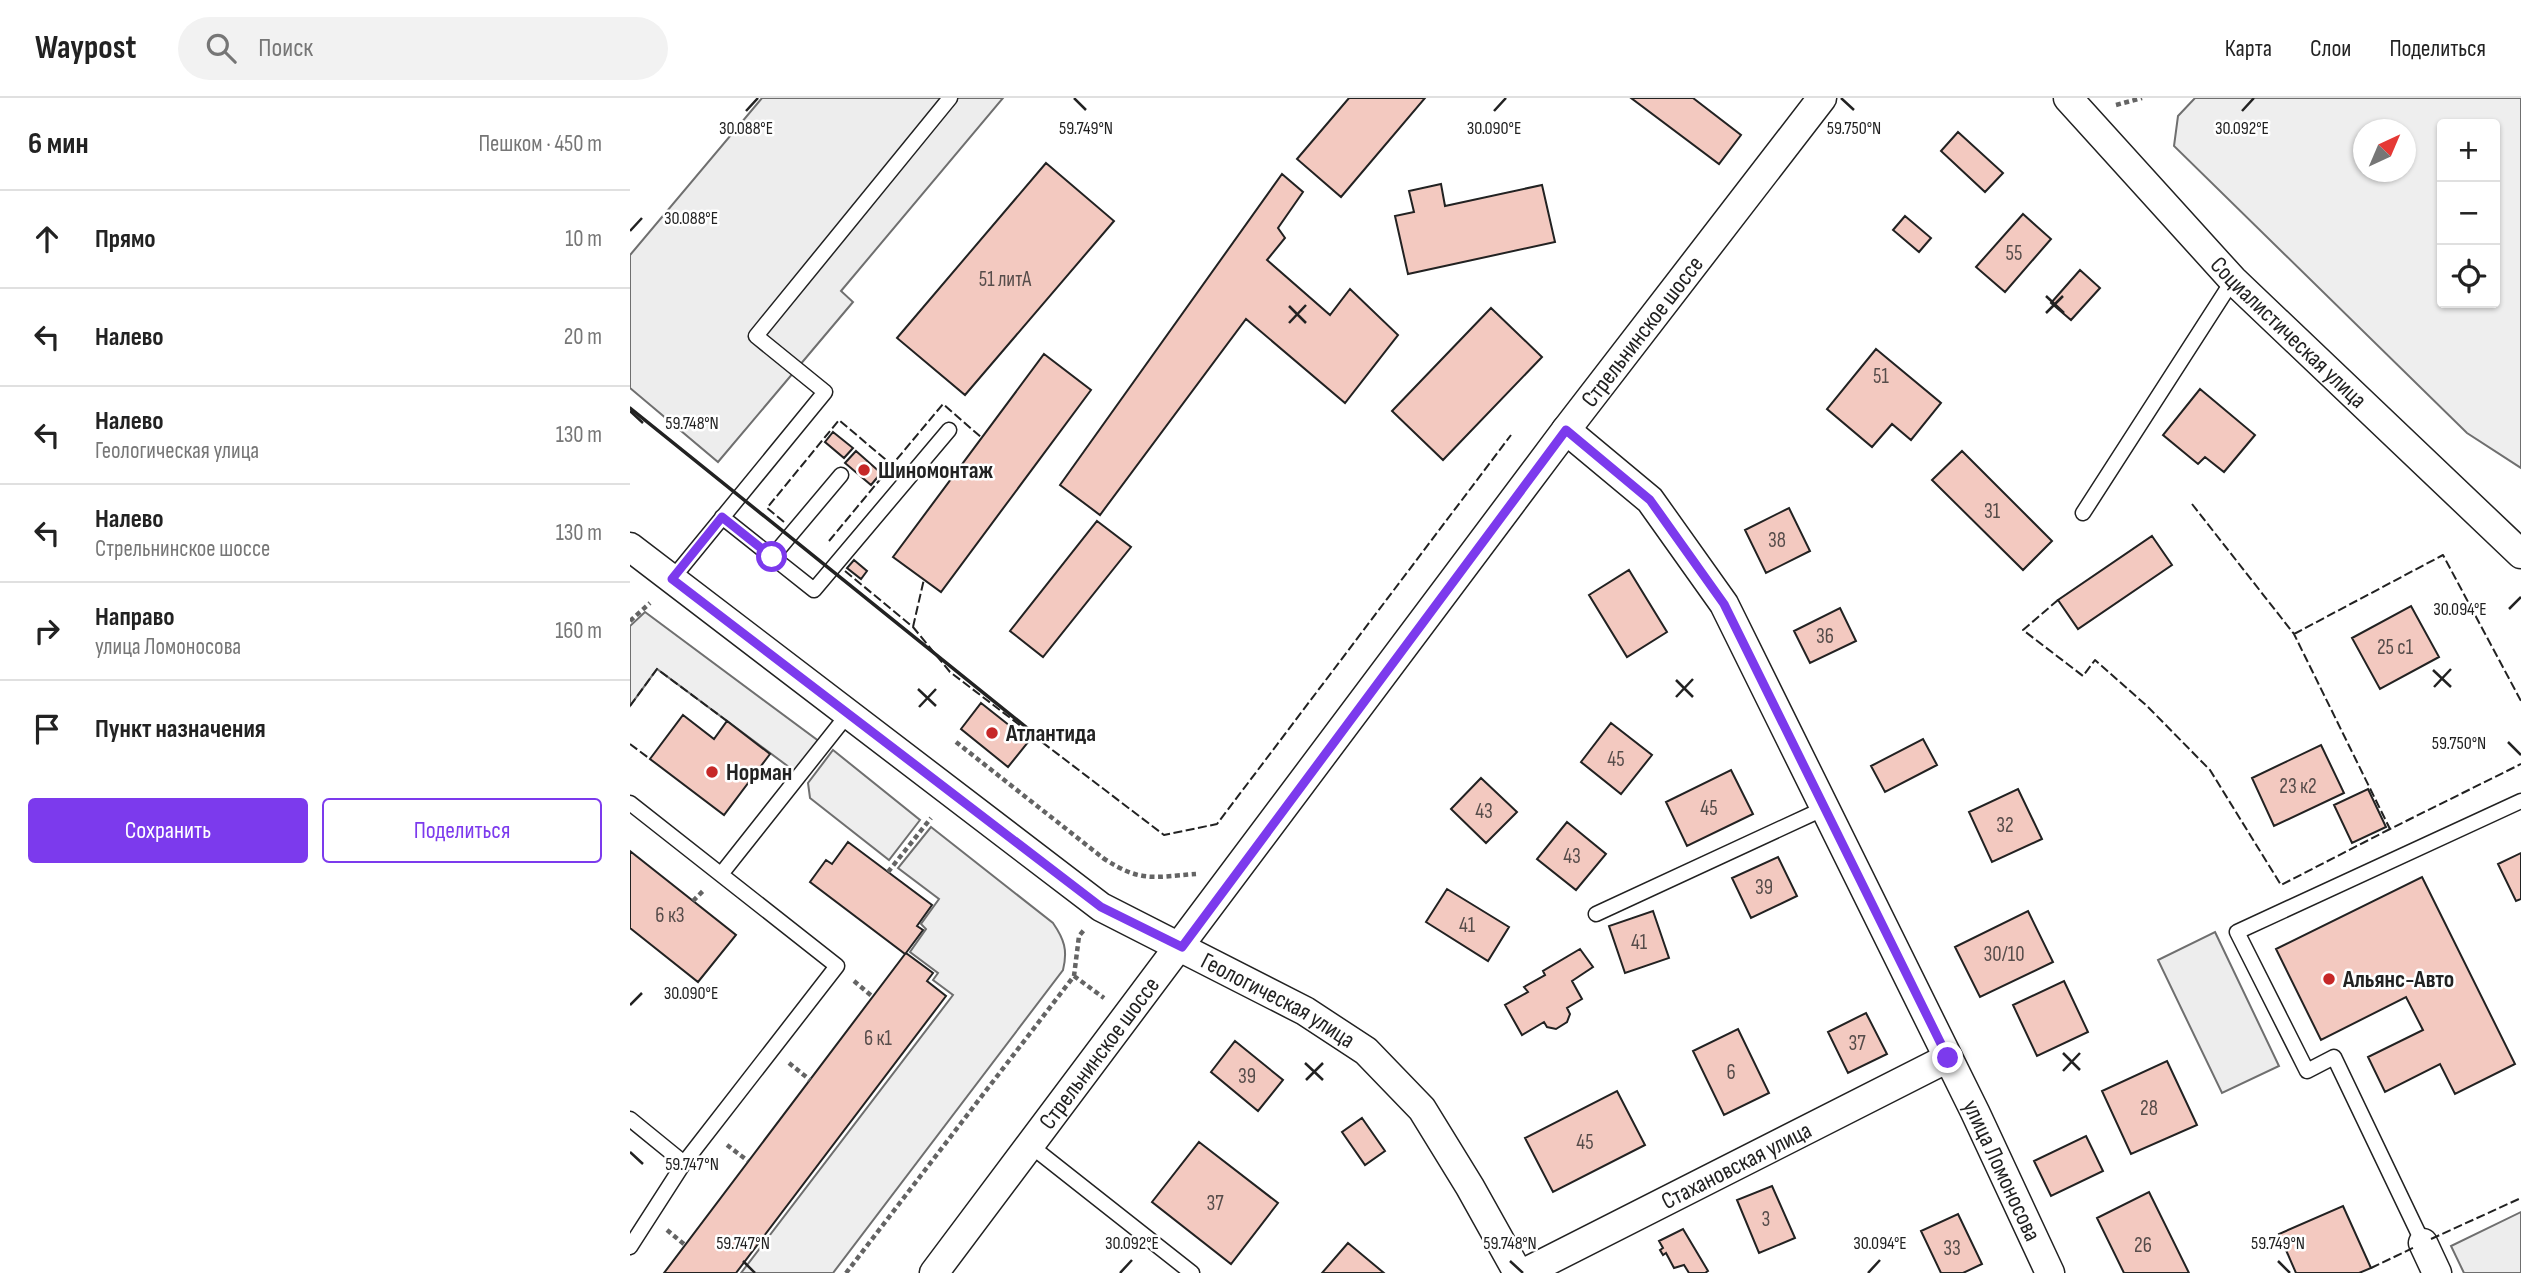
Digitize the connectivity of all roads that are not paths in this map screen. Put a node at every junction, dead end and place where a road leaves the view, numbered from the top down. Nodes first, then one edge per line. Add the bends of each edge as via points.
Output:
1 (950, 98) edge
2 (1822, 98) edge
3 (2068, 98) edge
4 (2233, 280) junction
5 (949, 430) dead end
6 (1566, 430) junction
7 (841, 475) dead end
8 (2083, 513) dead end
9 (722, 517) junction
10 (630, 547) edge
11 (2521, 554) edge
12 (772, 557) junction
13 (672, 579) junction
14 (848, 713) junction
15 (2521, 802) edge
16 (630, 803) edge
17 (1825, 808) junction
18 (722, 873) junction
19 (1596, 914) dead end
20 (1182, 947) junction
21 (1948, 1058) junction
22 (630, 1119) edge
23 (1031, 1146) junction
24 (684, 1163) junction
25 (2423, 1243) joint
26 (630, 1247) edge
27 (934, 1273) edge
28 (1192, 1273) edge
29 (1518, 1273) edge
30 (1524, 1273) edge
31 (2050, 1273) edge
32 (2437, 1273) edge

1 - 9 lane via 756,337 825,392
2 - 6 street, Стрельнинское шоссе
3 - 4 street, Социалистическая улица
4 - 8 lane
4 - 11 street, Социалистическая улица
5 - 12 lane via 814,590
6 - 17 street, улица Ломоносова via 1650,500 1724,604
6 - 20 street, Стрельнинское шоссе
7 - 12 lane
9 - 12 lane
9 - 13 lane
10 - 13 street, Геологическая улица
13 - 14 street, Геологическая улица
14 - 18 lane
14 - 20 street, Геологическая улица via 1101,907
15 - 25 lane via 2237,932 2307,1071 2334,1057
16 - 18 lane
17 - 19 lane
17 - 21 street, улица Ломоносова
18 - 24 lane via 837,967
20 - 23 street, Стрельнинское шоссе
20 - 29 street, Геологическая улица via 1337,1030 1395,1078 1447,1147
21 - 30 street, Стахановская улица
21 - 31 street, улица Ломоносова
22 - 24 lane
23 - 27 street, Стрельнинское шоссе
23 - 28 lane
24 - 26 lane
25 - 32 street

